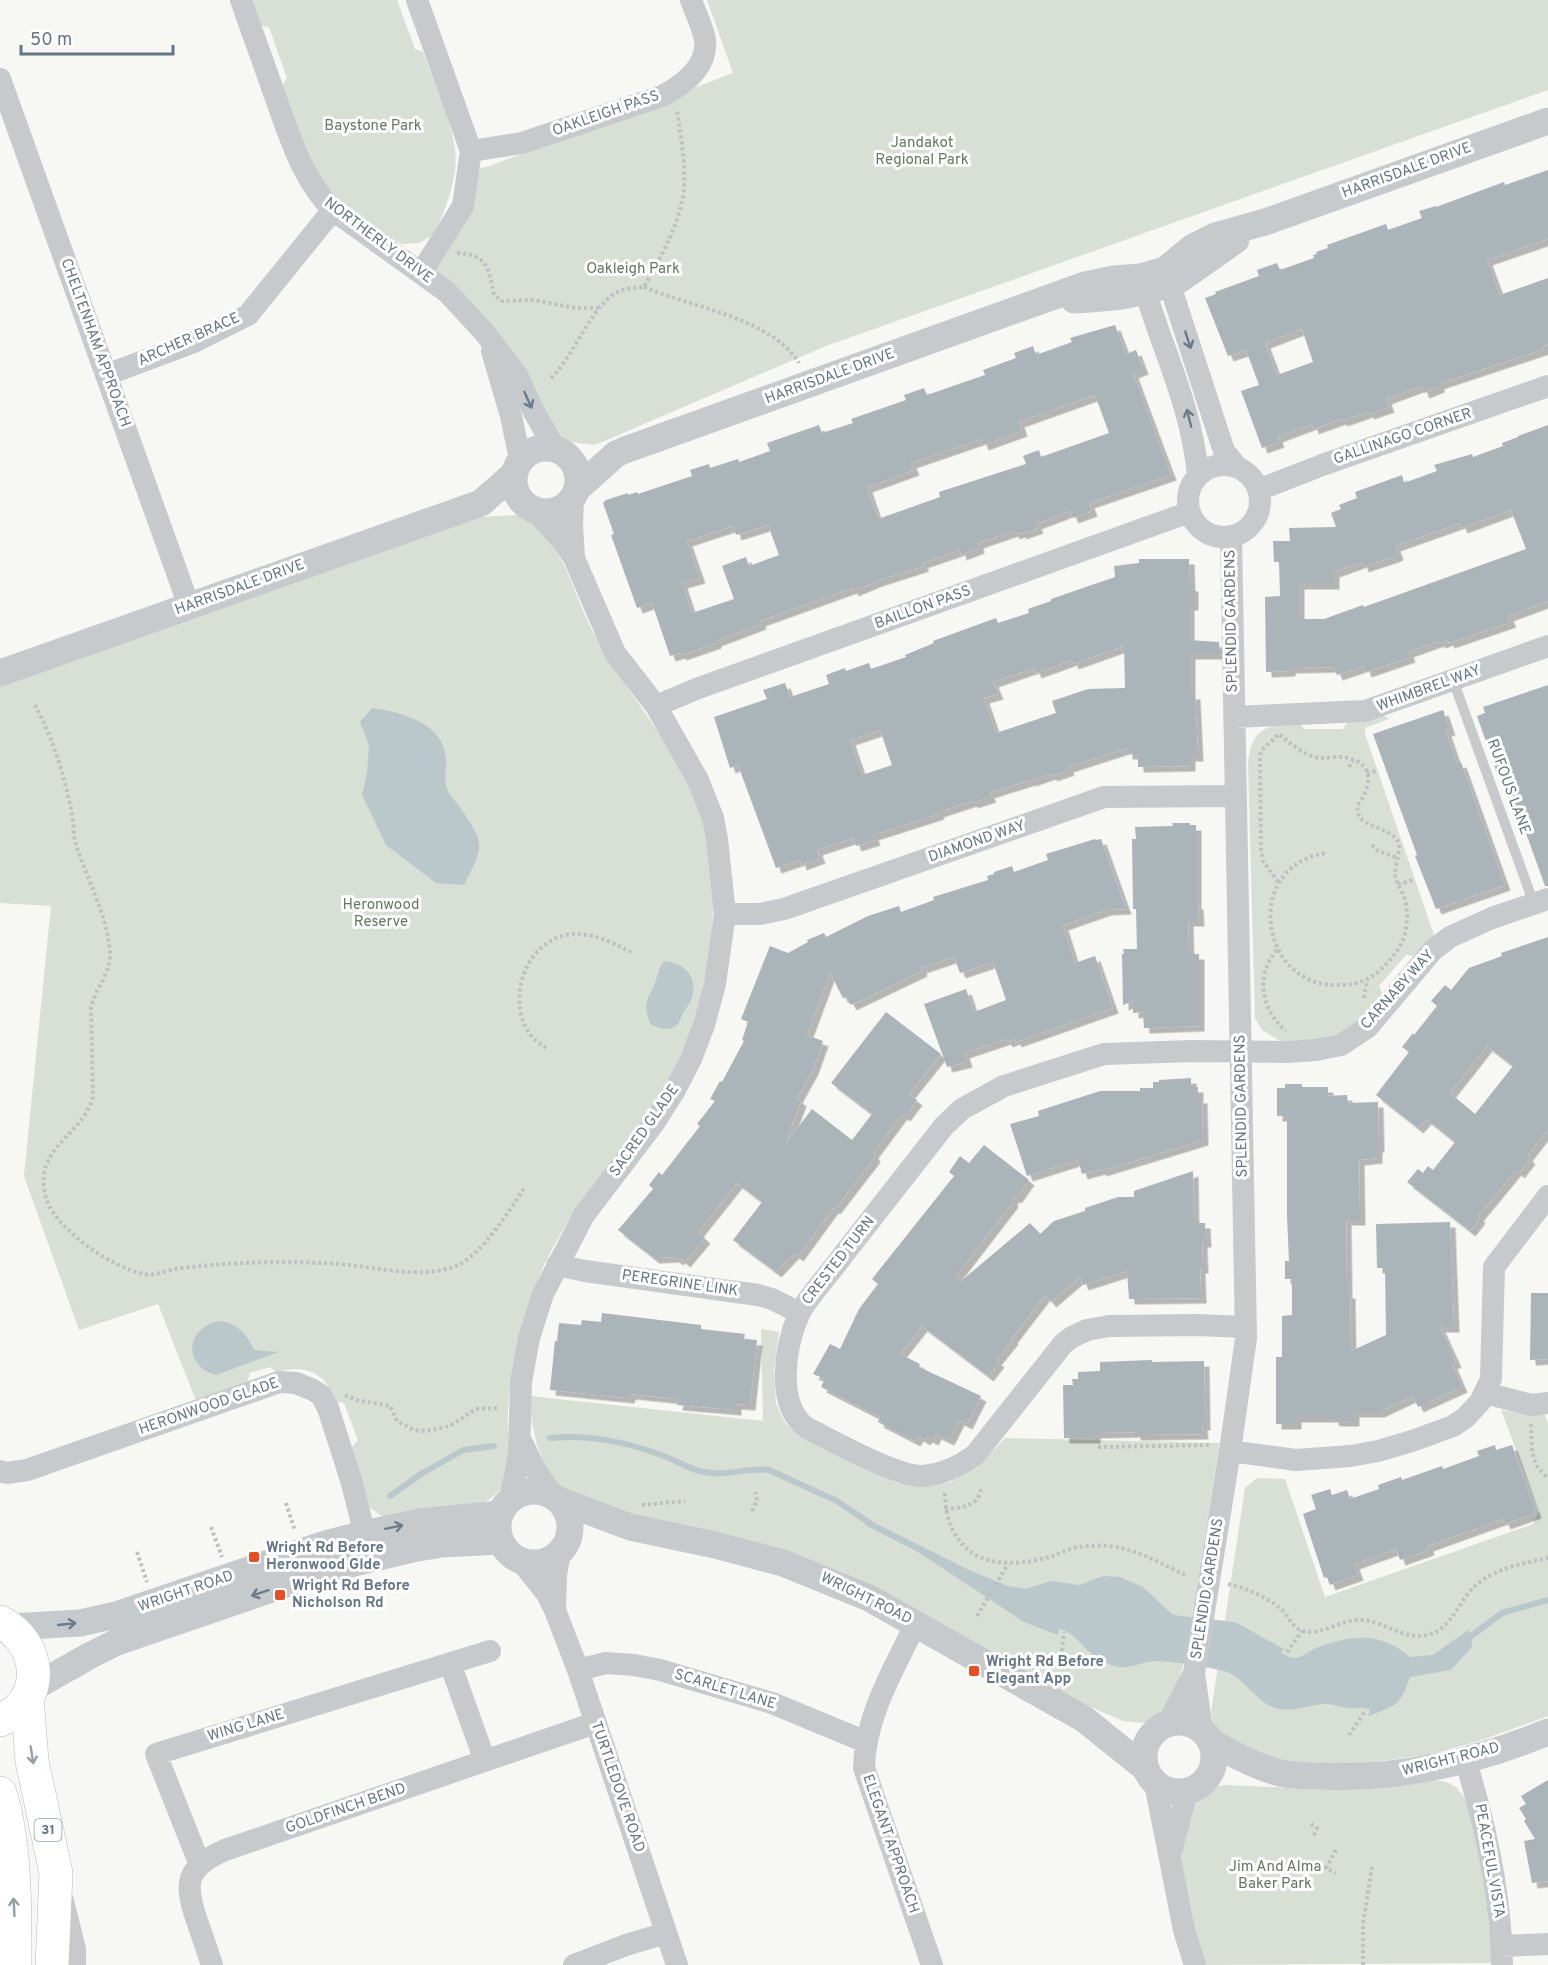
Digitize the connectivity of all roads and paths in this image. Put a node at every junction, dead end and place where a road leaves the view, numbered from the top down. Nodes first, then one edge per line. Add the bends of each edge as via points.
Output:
1 (241, 0) edge
2 (417, 0) edge
3 (691, 0) edge
4 (0, 79) edge
5 (676, 102) dead end
6 (1548, 121) edge
7 (471, 151) junction
8 (333, 210) junction
9 (456, 254) dead end
10 (421, 273) junction
11 (1155, 281) junction
12 (644, 287) junction
13 (599, 308) junction
14 (485, 333) junction
15 (799, 363) dead end
16 (106, 375) junction
17 (551, 378) dead end
18 (1548, 386) edge
19 (562, 453) junction
20 (616, 454) junction
21 (517, 467) junction
22 (1237, 467) junction
23 (1198, 476) junction
24 (1258, 490) junction
25 (575, 494) junction
26 (481, 503) junction
27 (529, 507) junction
28 (1190, 512) junction
29 (1231, 536) junction
30 (574, 558) junction
31 (189, 606) junction
32 (1548, 646) edge
33 (0, 673) edge
34 (1453, 680) junction
35 (35, 705) dead end
36 (656, 706) junction
37 (1234, 717) junction
38 (1353, 760) junction
39 (1349, 767) dead end
40 (1378, 770) dead end
41 (1367, 774) junction
42 (1234, 796) junction
43 (1372, 845) dead end
44 (1326, 853) dead end
45 (1398, 858) junction
46 (1415, 879) dead end
47 (1278, 882) junction
48 (1398, 885) junction
49 (1541, 901) edge
50 (725, 914) junction
51 (1277, 950) junction
52 (632, 952) dead end
53 (1367, 980) junction
54 (1362, 1001) dead end
55 (1291, 1033) dead end
56 (546, 1048) dead end
57 (1241, 1052) junction
58 (524, 1188) dead end
59 (1548, 1196) edge
60 (557, 1265) junction
61 (800, 1313) junction
62 (1246, 1327) junction
63 (1485, 1393) junction
64 (345, 1395) dead end
65 (1548, 1403) edge
66 (500, 1408) dead end
67 (1531, 1418) dead end
68 (520, 1439) junction
69 (1098, 1447) dead end
70 (1221, 1448) junction
71 (0, 1471) edge
72 (1548, 1479) edge
73 (981, 1489) dead end
74 (755, 1492) dead end
75 (556, 1498) junction
76 (685, 1501) dead end
77 (286, 1503) dead end
78 (505, 1506) junction
79 (945, 1509) dead end
80 (753, 1511) dead end
81 (634, 1516) junction
82 (211, 1527) dead end
83 (295, 1531) dead end
84 (501, 1541) junction
85 (368, 1546) junction
86 (562, 1551) junction
87 (137, 1552) dead end
88 (222, 1557) dead end
89 (520, 1560) junction
90 (1008, 1564) dead end
91 (148, 1583) dead end
92 (555, 1610) junction
93 (977, 1616) dead end
94 (916, 1623) junction
95 (4, 1624) edge
96 (1302, 1631) dead end
97 (1064, 1632) dead end
98 (490, 1651) dead end
99 (1062, 1651) dead end
100 (1287, 1652) dead end
101 (450, 1663) junction
102 (578, 1670) junction
103 (1194, 1673) junction
104 (29, 1693) junction
105 (1366, 1710) dead end
106 (1084, 1719) junction
107 (0, 1720) edge
108 (595, 1723) junction
109 (1160, 1729) junction
110 (1548, 1732) edge
111 (1206, 1735) junction
112 (1349, 1735) dead end
113 (866, 1742) junction
114 (1465, 1759) junction
115 (485, 1761) junction
116 (1279, 1773) junction
117 (1150, 1776) junction
118 (1196, 1787) junction
119 (0, 1793) edge
120 (1311, 1824) dead end
121 (1313, 1837) dead end
122 (1336, 1850) dead end
123 (1170, 1857) junction
124 (200, 1865) junction
125 (1372, 1868) dead end
126 (56, 1873) junction
127 (1336, 1873) dead end
128 (666, 1933) junction
129 (1548, 1944) edge
130 (1502, 1955) edge
131 (15, 1965) edge
132 (52, 1965) edge
133 (75, 1965) edge
134 (212, 1965) edge
135 (574, 1965) edge
136 (677, 1965) edge
137 (932, 1965) edge
138 (1195, 1965) edge
139 (1363, 1965) edge

1 - 8 street, NORTHERLY DRIVE via 291,142 308,180
2 - 7 street
3 - 7 street, OAKLEIGH PASS via 705,49 687,81 662,96 522,143
4 - 16 street, CHELTENHAM APPROACH
5 - 12 path via 683,166 682,200 674,231
6 - 11 street, HARRISDALE DRIVE via 1265,222 1179,280
7 - 10 street via 463,206
8 - 10 street, NORTHERLY DRIVE
8 - 16 street, ARCHER BRACE via 248,315 194,342
9 - 13 path via 476,256 486,265 494,295 502,302 534,300 574,308
10 - 14 street, NORTHERLY DRIVE via 447,292
11 - 20 street, HARRISDALE DRIVE via 1111,298 1044,300
11 -> 22 street via 1224,451
23 -> 11 street via 1188,412
12 - 13 path via 618,291
12 - 15 path via 756,327 791,351
13 - 17 path via 570,356
14 -> 19 street, NORTHERLY DRIVE via 517,375 533,410
14 - 21 street, NORTHERLY DRIVE via 511,416
16 - 31 street, CHELTENHAM APPROACH
18 - 24 street, GALLINAGO CORNER
19 - 20 street, HARRISDALE DRIVE
19 - 21 street via 539,448 529,452
19 - 25 street via 577,472
20 - 25 street, HARRISDALE DRIVE
21 - 26 street, HARRISDALE DRIVE
21 - 27 street via 517,496
22 - 23 street via 1216,466
22 - 24 street via 1254,480
23 - 28 street via 1189,491
24 - 29 street via 1260,501 1254,520 1248,528
25 - 27 street via 557,511 548,513
25 - 30 street, SACRED GLADE
26 - 27 street, HARRISDALE DRIVE
26 - 31 street, HARRISDALE DRIVE
27 - 30 street, SACRED GLADE via 564,541
28 - 29 street via 1204,531
28 - 36 street, BAILLON PASS
29 - 37 street, SPLENDID GARDENS
30 - 36 street, SACRED GLADE via 615,653
31 - 33 street, HARRISDALE DRIVE
32 - 34 street, WHIMBREL WAY
34 - 37 street, WHIMBREL WAY via 1365,711
34 - 49 lane, RUFOUS LANE
35 - 58 path via 57,758 75,840 110,954 110,963 91,1007 91,1105 55,1148 43,1179 45,1197 56,1216 82,1243 145,1275 207,1265 254,1263 443,1270 459,1264 486,1240
36 - 50 street, SACRED GLADE via 698,780 713,818
37 - 42 street, SPLENDID GARDENS
38 - 39 path
38 - 41 path
38 - 47 path via 1308,755 1279,734 1261,751 1261,850 1263,861
40 - 41 path
41 - 45 path via 1369,785 1364,799 1356,806 1357,812 1363,821 1397,839
42 - 50 street, DIAMOND WAY via 1104,797 784,909
42 - 57 street, SPLENDID GARDENS
43 - 45 path
44 - 47 path via 1300,862
45 - 48 path
46 - 48 path
47 - 51 path via 1270,916
48 - 53 path via 1407,909 1405,935 1389,962
49 - 57 street, CARNABY WAY via 1450,937 1433,950 1368,1027 1348,1041 1316,1050
50 - 60 street, SACRED GLADE via 715,984 691,1059 654,1123 584,1215
51 - 53 path via 1291,968 1318,984 1345,985
51 - 55 path via 1263,972 1264,992 1274,1017
52 - 56 path via 579,934 555,939 538,951 523,974 519,1005 529,1034
53 - 54 path
57 - 61 street, CRESTED TURN via 1104,1054 1004,1086 962,1110 944,1126
57 - 62 street, SPLENDID GARDENS
59 - 63 street via 1494,1267 1491,1379
60 - 61 street, PEREGRINE LINK via 758,1295
60 - 68 street, SACRED GLADE via 529,1338 521,1382
61 - 62 street, CRESTED TURN via 788,1355 786,1379 787,1399 797,1421 884,1465 922,1476 946,1471 975,1455 1063,1344 1087,1330 1197,1324
62 - 70 street, SPLENDID GARDENS via 1244,1361
63 - 65 street via 1531,1405
63 - 70 street via 1471,1414 1453,1426 1378,1451 1296,1460
64 - 66 path via 390,1406 397,1421 414,1430 450,1426 476,1409
67 - 72 path via 1532,1451 1536,1465
68 - 75 street, SACRED GLADE via 536,1471
68 - 78 street, SACRED GLADE
69 - 70 path
70 - 103 street, SPLENDID GARDENS
71 - 85 street, HERONWOOD GLADE via 27,1470 279,1382 296,1383 321,1395 328,1408
73 - 79 path via 971,1505
74 - 80 path
75 - 78 street via 529,1491
75 - 81 street, WRIGHT ROAD
75 - 86 street via 570,1518 569,1539
76 - 81 path
77 - 83 path
78 - 84 street via 498,1523
85 -> 78 street, WRIGHT ROAD via 420,1522
81 - 86 street, WRIGHT ROAD via 588,1535
81 - 94 street, WRIGHT ROAD via 714,1545 820,1576
82 - 88 path
84 - 85 street, WRIGHT ROAD
84 - 89 street
95 -> 85 street, WRIGHT ROAD via 70,1624 116,1615 325,1544
85 -> 104 street, WRIGHT ROAD via 333,1568 117,1642
86 - 89 street via 539,1563
86 - 92 street, TURTLEDOVE ROAD via 556,1575
87 - 91 path
89 - 92 street, TURTLEDOVE ROAD
90 - 93 path
92 - 102 street, TURTLEDOVE ROAD
94 - 106 street, WRIGHT ROAD
94 - 113 street, ELEGANT APPROACH via 878,1703
95 - 104 main road, 31 via 20,1635 28,1647 34,1675
96 - 100 path
97 - 99 path
98 - 101 street, WING LANE
101 - 115 street
101 - 124 street, WING LANE via 156,1754
102 - 108 street, TURTLEDOVE ROAD
102 - 113 street, SCARLET LANE via 606,1663 660,1670 772,1703
103 - 109 street, SPLENDID GARDENS
103 - 111 street, SPLENDID GARDENS
104 - 107 main road via 19,1709
104 -> 126 main road, 31 via 32,1761
105 - 112 path
106 - 109 street, WRIGHT ROAD via 1132,1732
106 - 117 street, WRIGHT ROAD
108 - 115 street, GOLDFINCH BEND
108 - 128 street, TURTLEDOVE ROAD
109 - 111 street via 1180,1721
109 - 117 street via 1145,1745 1143,1756
110 - 114 street, WRIGHT ROAD
111 - 116 street, WRIGHT ROAD via 1234,1756
111 - 118 street via 1214,1754 1213,1765
113 - 137 street, ELEGANT APPROACH via 864,1768
114 - 116 street, WRIGHT ROAD via 1395,1774 1342,1777
114 - 130 street, PEACEFUL VISTA via 1491,1857
115 - 124 street, GOLDFINCH BEND via 225,1850
116 - 118 street, WRIGHT ROAD via 1231,1777
117 - 118 street via 1166,1790 1178,1792
117 - 123 street
118 - 123 street via 1182,1810
131 -> 119 main road via 9,1826
120 - 121 path via 1317,1828
122 - 127 path via 1326,1868
123 - 138 street
124 - 134 street via 190,1879 189,1896
125 - 139 path via 1363,1924
126 - 132 main road, 31
126 - 133 street via 75,1949
128 - 135 street
128 - 136 street, TURTLEDOVE ROAD
129 - 130 street

